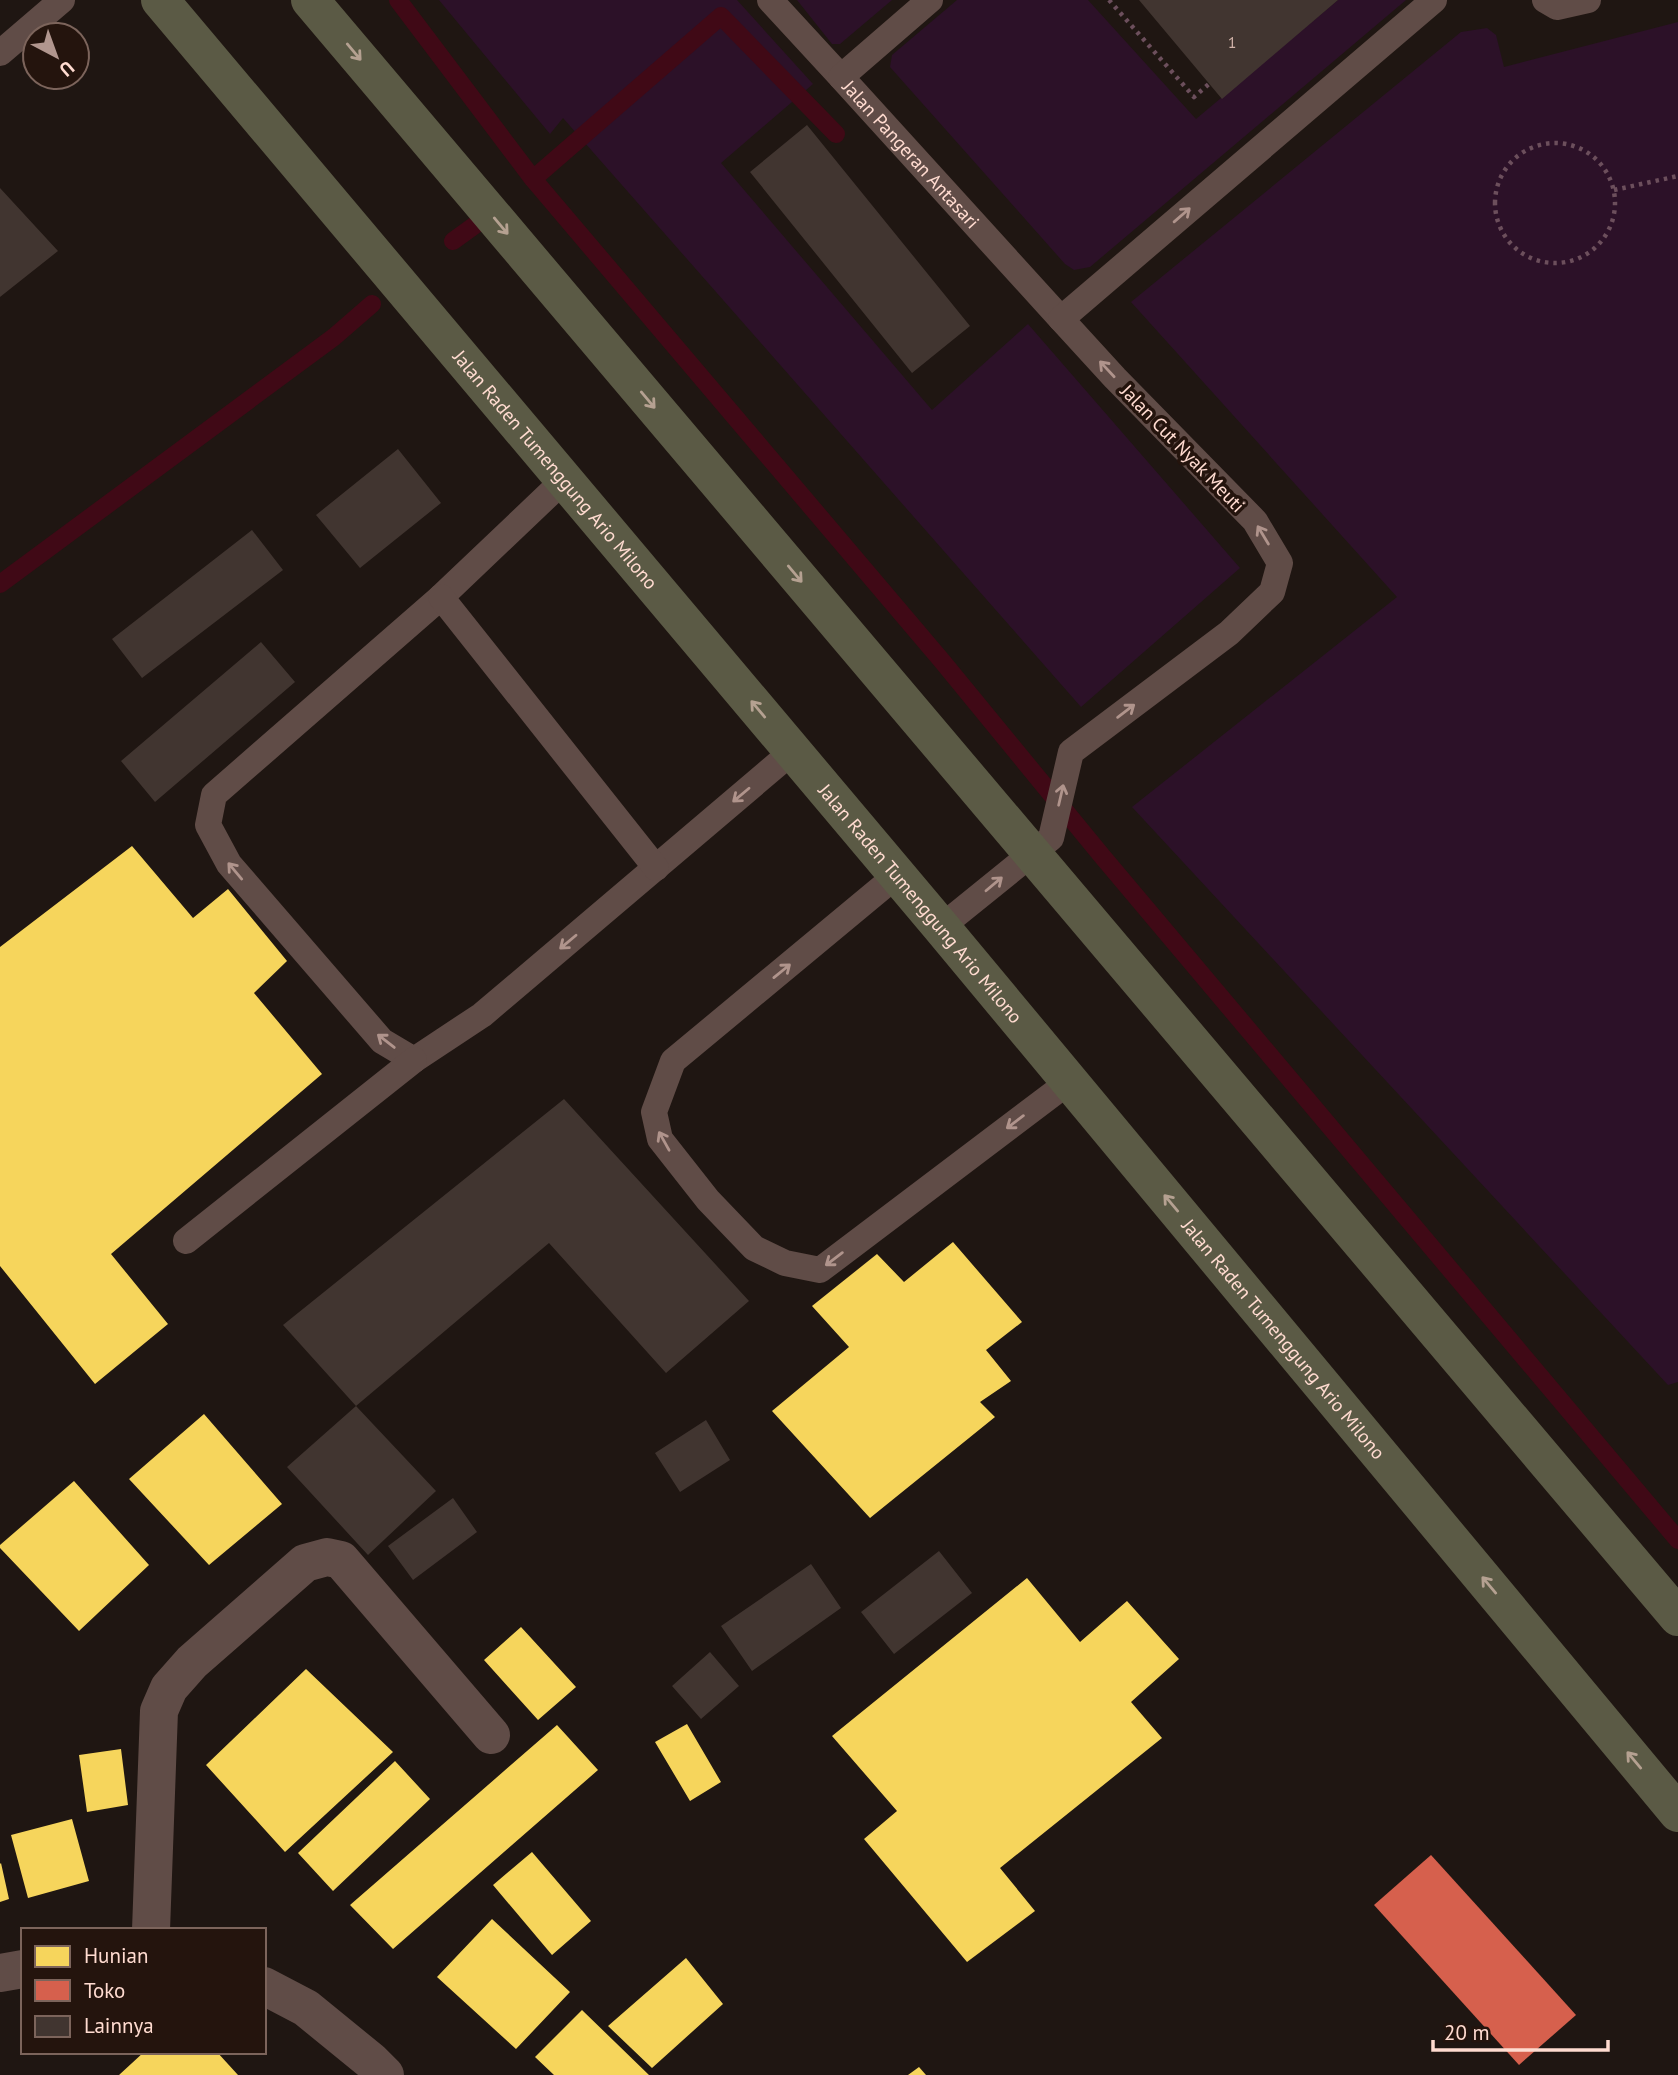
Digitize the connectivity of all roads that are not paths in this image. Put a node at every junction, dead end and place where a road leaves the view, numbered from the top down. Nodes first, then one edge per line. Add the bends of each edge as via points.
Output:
1 (62, 0) edge
2 (160, 0) edge
3 (310, 0) edge
4 (770, 0) edge
5 (930, 0) edge
6 (1434, 0) edge
7 (1545, 0) edge
8 (1588, 0) edge
9 (0, 54) edge
10 (841, 77) junction
11 (1061, 319) junction
12 (564, 480) junction
13 (441, 597) junction
14 (793, 751) junction
15 (1041, 846) junction
16 (656, 867) junction
17 (897, 875) junction
18 (941, 927) junction
19 (414, 1060) junction
20 (1070, 1081) junction
21 (186, 1241) dead end
22 (1678, 1617) edge
23 (491, 1735) dead end
24 (1678, 1813) edge
25 (151, 1928) edge
26 (21, 1969) edge
27 (0, 1973) edge
28 (266, 1987) edge
29 (385, 2075) edge

1 - 9 lane
2 - 12 highway, Jalan Raden Tumenggung Ario Milono
3 -> 15 highway
4 - 10 lane
5 - 10 lane, Jalan Pangeran Antasari
11 -> 6 lane
7 - 8 lane via 1557,7
10 - 11 lane, Jalan Pangeran Antasari
15 -> 11 lane, Jalan Cut Nyak Meuti via 1071,752 1230,633 1272,592 1280,563 1255,521
12 - 13 lane
14 -> 12 highway, Jalan Raden Tumenggung Ario Milono
13 - 16 lane
19 -> 13 lane via 373,1031 229,864 208,825 214,795
14 -> 16 lane
14 - 17 highway, Jalan Raden Tumenggung Ario Milono
18 -> 15 lane
15 - 22 highway
16 -> 19 lane via 482,1015
17 - 18 highway, Jalan Raden Tumenggung Ario Milono
20 -> 17 lane via 820,1270 785,1263 754,1248 708,1200 660,1139 654,1112 673,1060
18 - 20 highway, Jalan Raden Tumenggung Ario Milono
19 - 21 lane
24 -> 20 highway, Jalan Raden Tumenggung Ario Milono
23 - 25 street via 341,1560 327,1557 305,1563 192,1662 169,1688 159,1711
26 - 27 street
28 - 29 street via 306,2008

